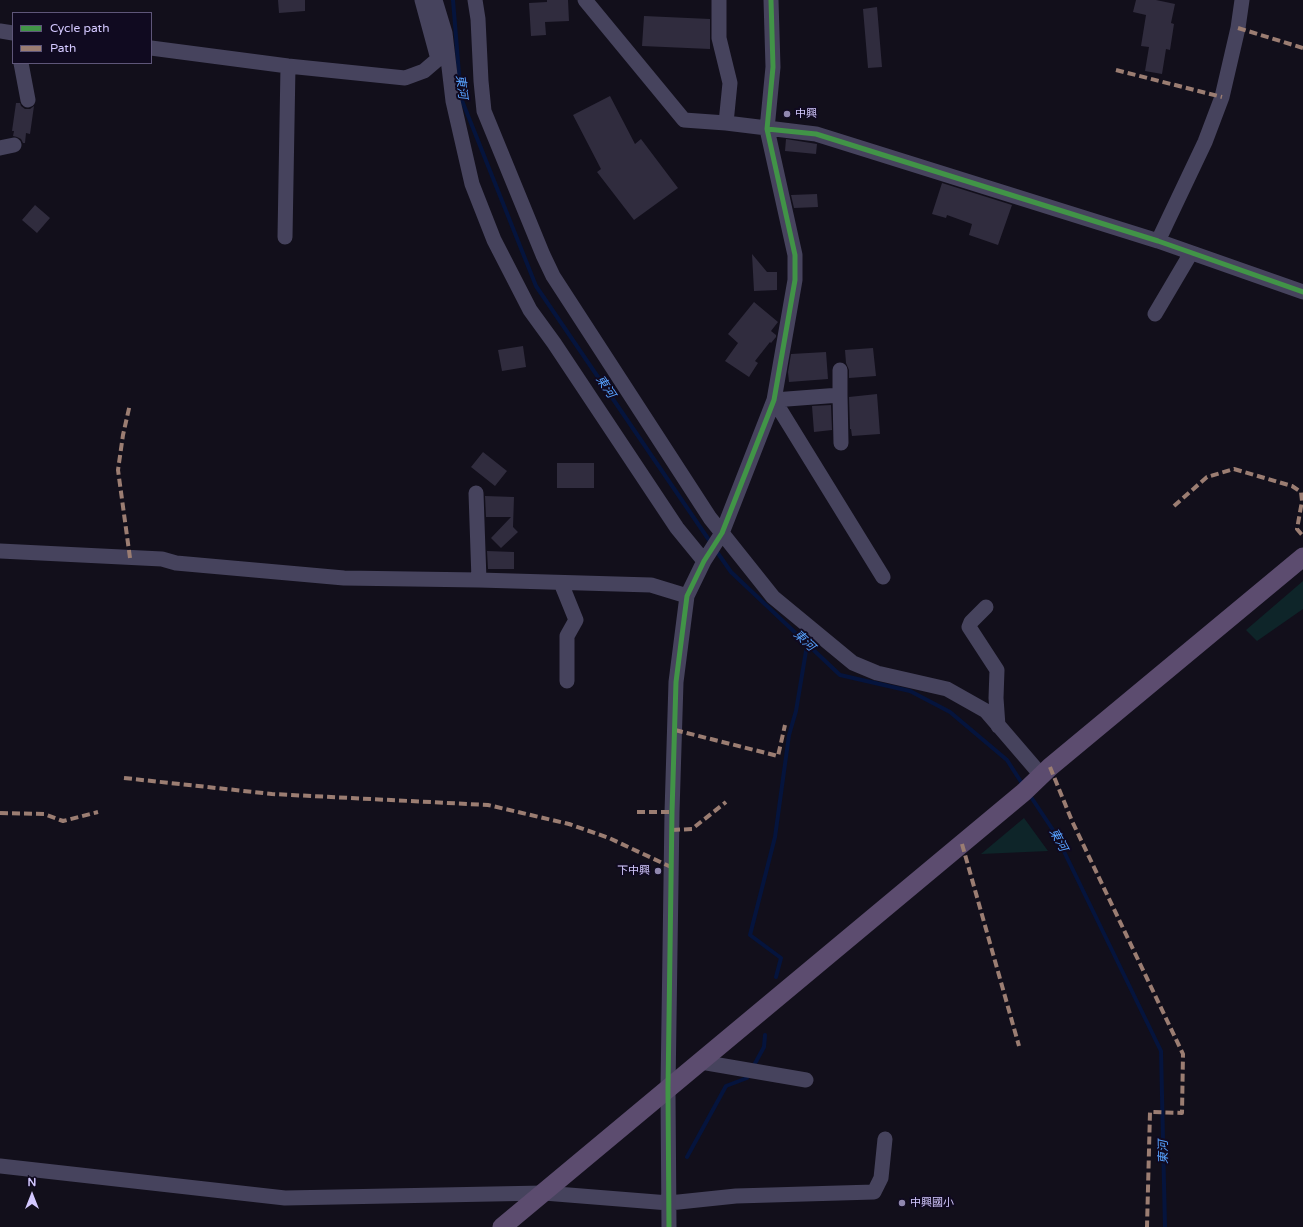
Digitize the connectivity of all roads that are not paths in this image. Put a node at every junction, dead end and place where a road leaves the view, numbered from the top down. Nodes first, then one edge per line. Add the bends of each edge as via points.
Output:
1 (422, 0) edge
2 (435, 0) edge
3 (475, 0) edge
4 (585, 0) edge
5 (719, 0) edge
6 (771, 0) edge
7 (1242, 0) edge
8 (0, 31) edge
9 (12, 33) edge
10 (152, 48) edge
11 (21, 64) edge
12 (288, 66) junction
13 (28, 100) dead end
14 (726, 123) junction
15 (767, 129) junction
16 (285, 237) dead end
17 (1158, 242) junction
18 (1191, 253) junction
19 (1303, 292) edge
20 (1155, 314) dead end
21 (840, 370) dead end
22 (840, 396) junction
23 (774, 400) junction
24 (841, 443) dead end
25 (476, 493) dead end
26 (722, 532) junction
27 (0, 551) edge
28 (1303, 557) edge
29 (704, 561) junction
30 (883, 577) dead end
31 (479, 580) junction
32 (561, 583) junction
33 (687, 596) junction
34 (986, 607) dead end
35 (567, 681) dead end
36 (998, 726) junction
37 (1041, 775) junction
38 (700, 1062) junction
39 (806, 1080) dead end
40 (668, 1089) junction
41 (885, 1139) dead end
42 (0, 1166) edge
43 (544, 1193) junction
44 (669, 1203) junction
45 (502, 1227) edge
46 (669, 1227) edge

1 - 12 street via 438,59 424,71 405,78
2 - 29 street via 445,33 453,101 472,184 494,240 530,310 677,528
3 - 26 street via 484,111 543,256 553,276 701,505
4 - 14 street via 684,120
5 - 14 street via 719,38 730,83
6 - 15 street via 773,67
7 - 17 street via 1222,97 1205,142
8 - 9 street
10 - 12 street
11 - 13 street
12 - 16 street
14 - 15 street
15 - 17 street via 816,134
15 - 23 street via 795,255 795,280
17 - 18 street
18 - 19 street
18 - 20 street
21 - 22 street
22 - 23 street
22 - 24 street
23 - 26 street
23 - 30 street
25 - 31 street
26 - 29 street
26 - 36 street via 773,597 853,663 878,673 947,689 986,711
27 - 31 street via 162,559 176,563 344,578
28 - 37 main road
29 - 33 street
31 - 32 street
32 - 33 street via 651,586
32 - 35 street via 576,620 567,636
33 - 40 street via 676,682
34 - 36 street via 969,627 997,670
36 - 37 street
37 - 38 main road via 1024,792
38 - 39 street
38 - 40 main road
40 - 43 main road
40 - 44 street
41 - 44 street via 881,1178 874,1192 736,1196
42 - 43 street via 285,1198
43 - 44 street
43 - 45 main road
44 - 46 street

